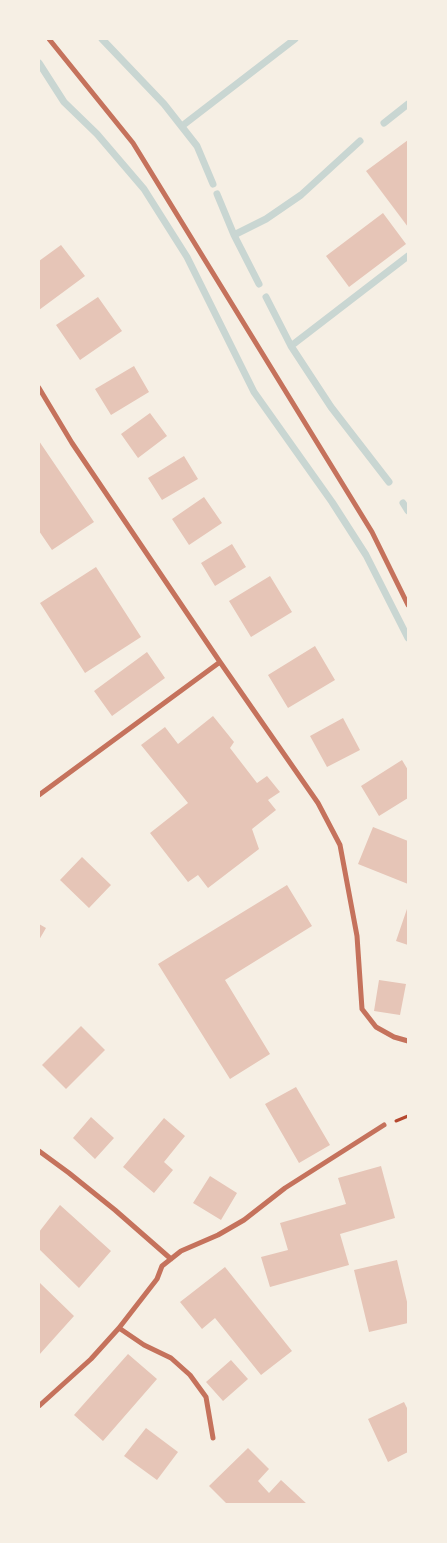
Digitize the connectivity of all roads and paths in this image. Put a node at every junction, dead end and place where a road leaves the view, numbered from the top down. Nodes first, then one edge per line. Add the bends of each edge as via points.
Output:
1 (49, 39) edge
2 (39, 388) edge
3 (408, 605) edge
4 (220, 662) junction
5 (39, 795) edge
6 (408, 1041) edge
7 (384, 1125) dead end
8 (39, 1152) edge
9 (171, 1259) junction
10 (119, 1328) junction
11 (39, 1406) edge
12 (213, 1438) dead end

1 - 3 street via 133,143 372,532
2 - 4 street via 72,443
4 - 5 street
4 - 6 street via 318,803 340,845 357,936 362,1009 376,1027
7 - 9 street via 285,1188 244,1220
8 - 9 street via 116,1210
9 - 10 street via 162,1266 157,1279
10 - 11 street
10 - 12 street via 171,1358 190,1376 206,1397

